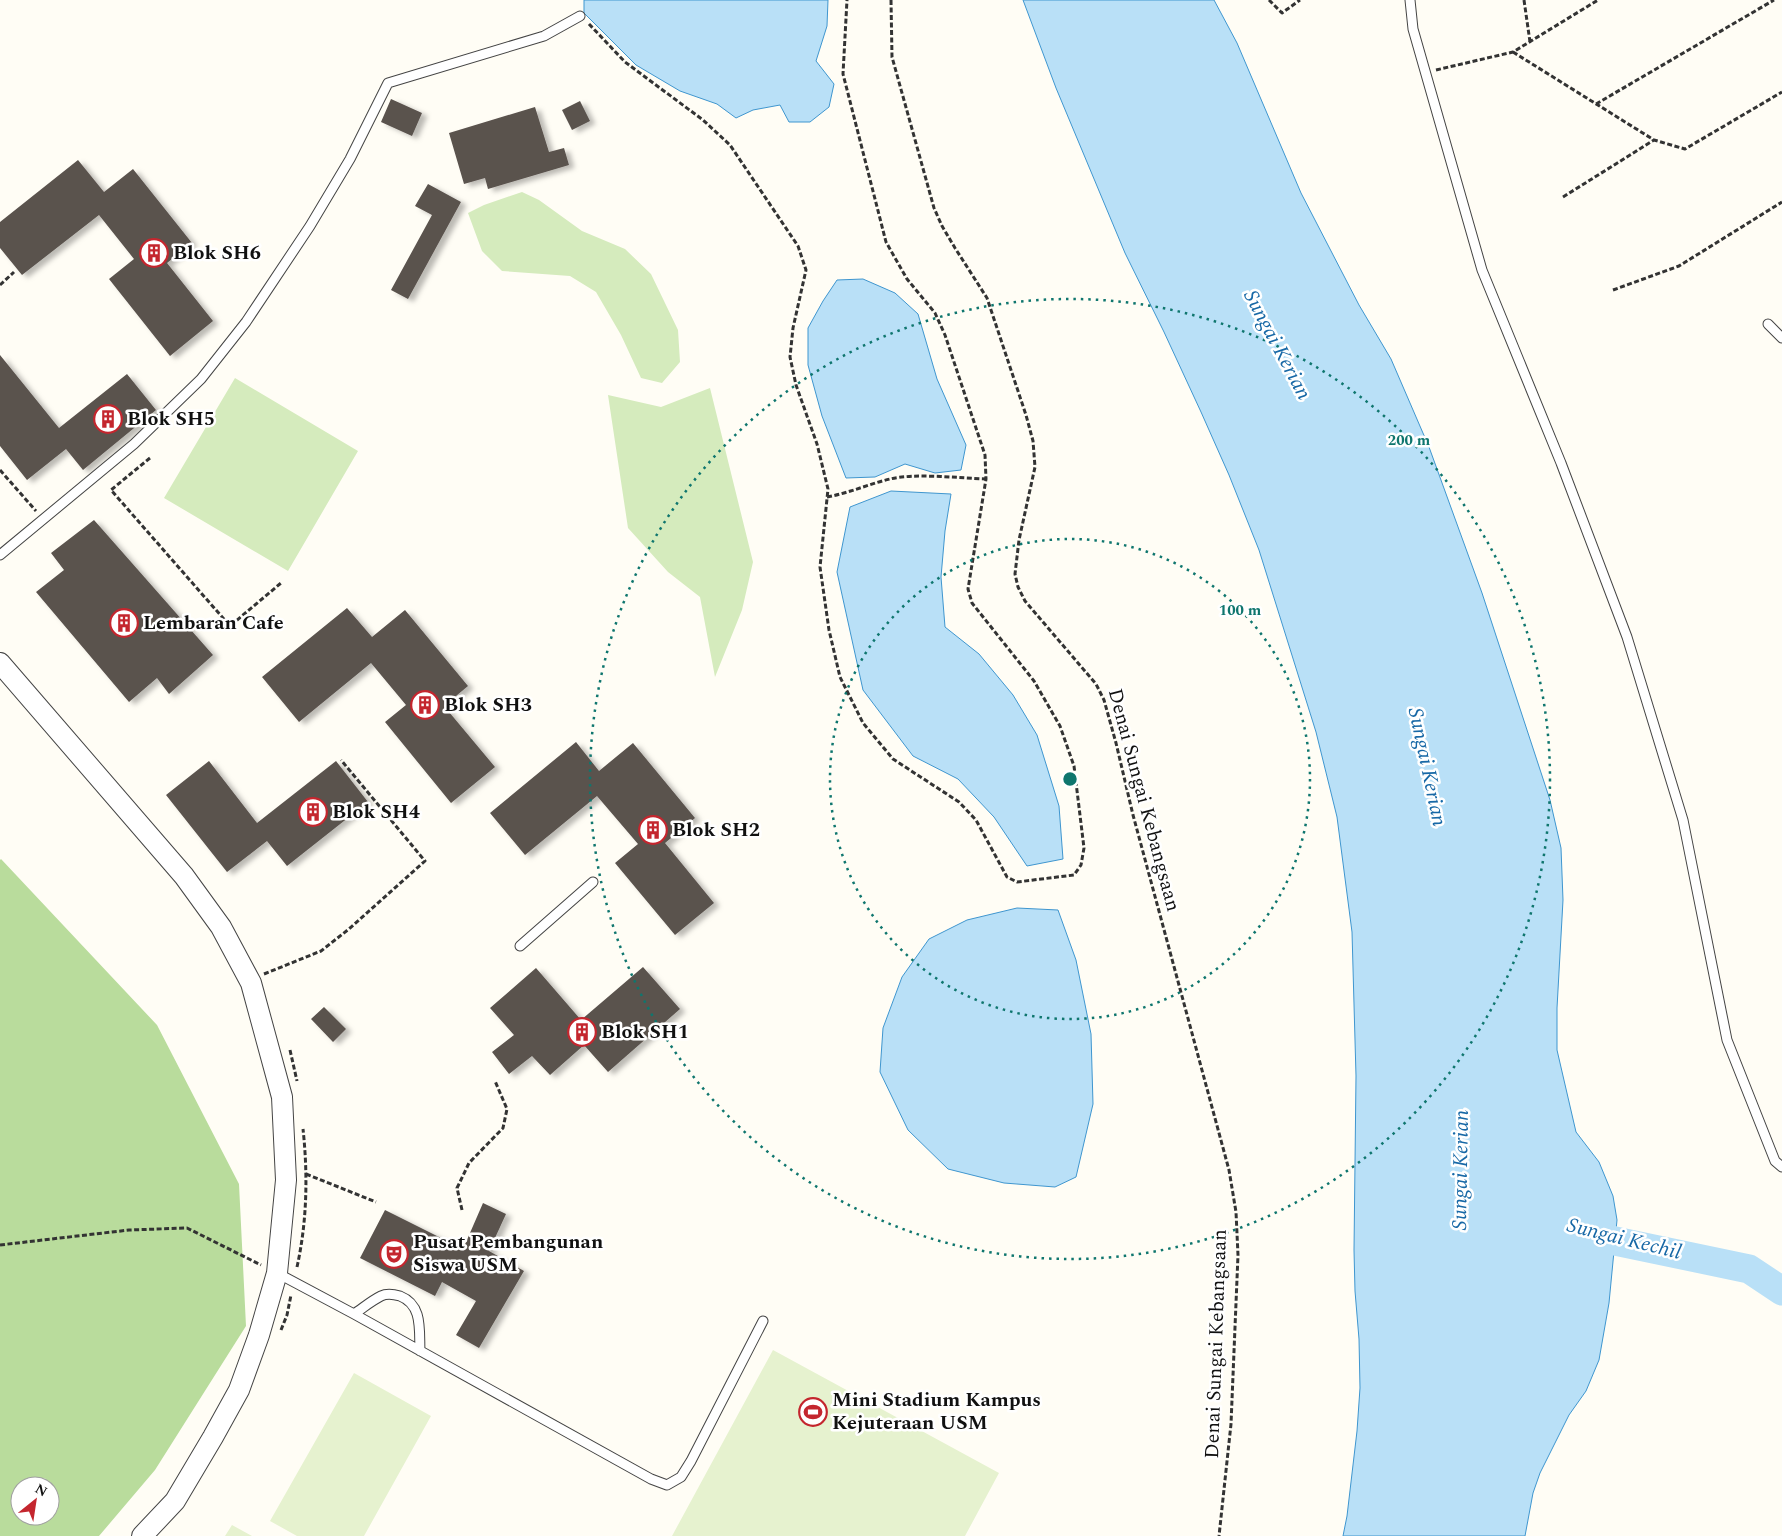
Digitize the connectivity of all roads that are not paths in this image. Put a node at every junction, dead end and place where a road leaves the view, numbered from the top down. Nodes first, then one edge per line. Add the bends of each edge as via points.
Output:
1 (1410, 0) edge
2 (580, 16) road end
3 (1768, 324) dead end
4 (1782, 338) edge
5 (0, 555) edge
6 (0, 663) edge
7 (593, 882) dead end
8 (520, 946) dead end
9 (1782, 1167) edge
10 (277, 1273) junction
11 (354, 1314) junction
12 (763, 1321) dead end
13 (420, 1351) junction
14 (142, 1536) edge

1 - 9 lane via 1413,29 1482,270 1561,463 1627,637 1683,820 1727,1040 1775,1161
2 - 5 lane via 544,36 388,82 350,160 310,226 246,322 201,379 134,444
3 - 4 lane
6 - 10 street via 184,876 221,926 251,983 282,1098 286,1180
7 - 8 lane
10 - 11 lane
10 - 14 street via 239,1390 175,1501
11 - 13 lane
11 - 13 lane via 382,1296 393,1294 404,1298 414,1306 419,1319
12 - 13 lane via 691,1461 681,1476 667,1485

